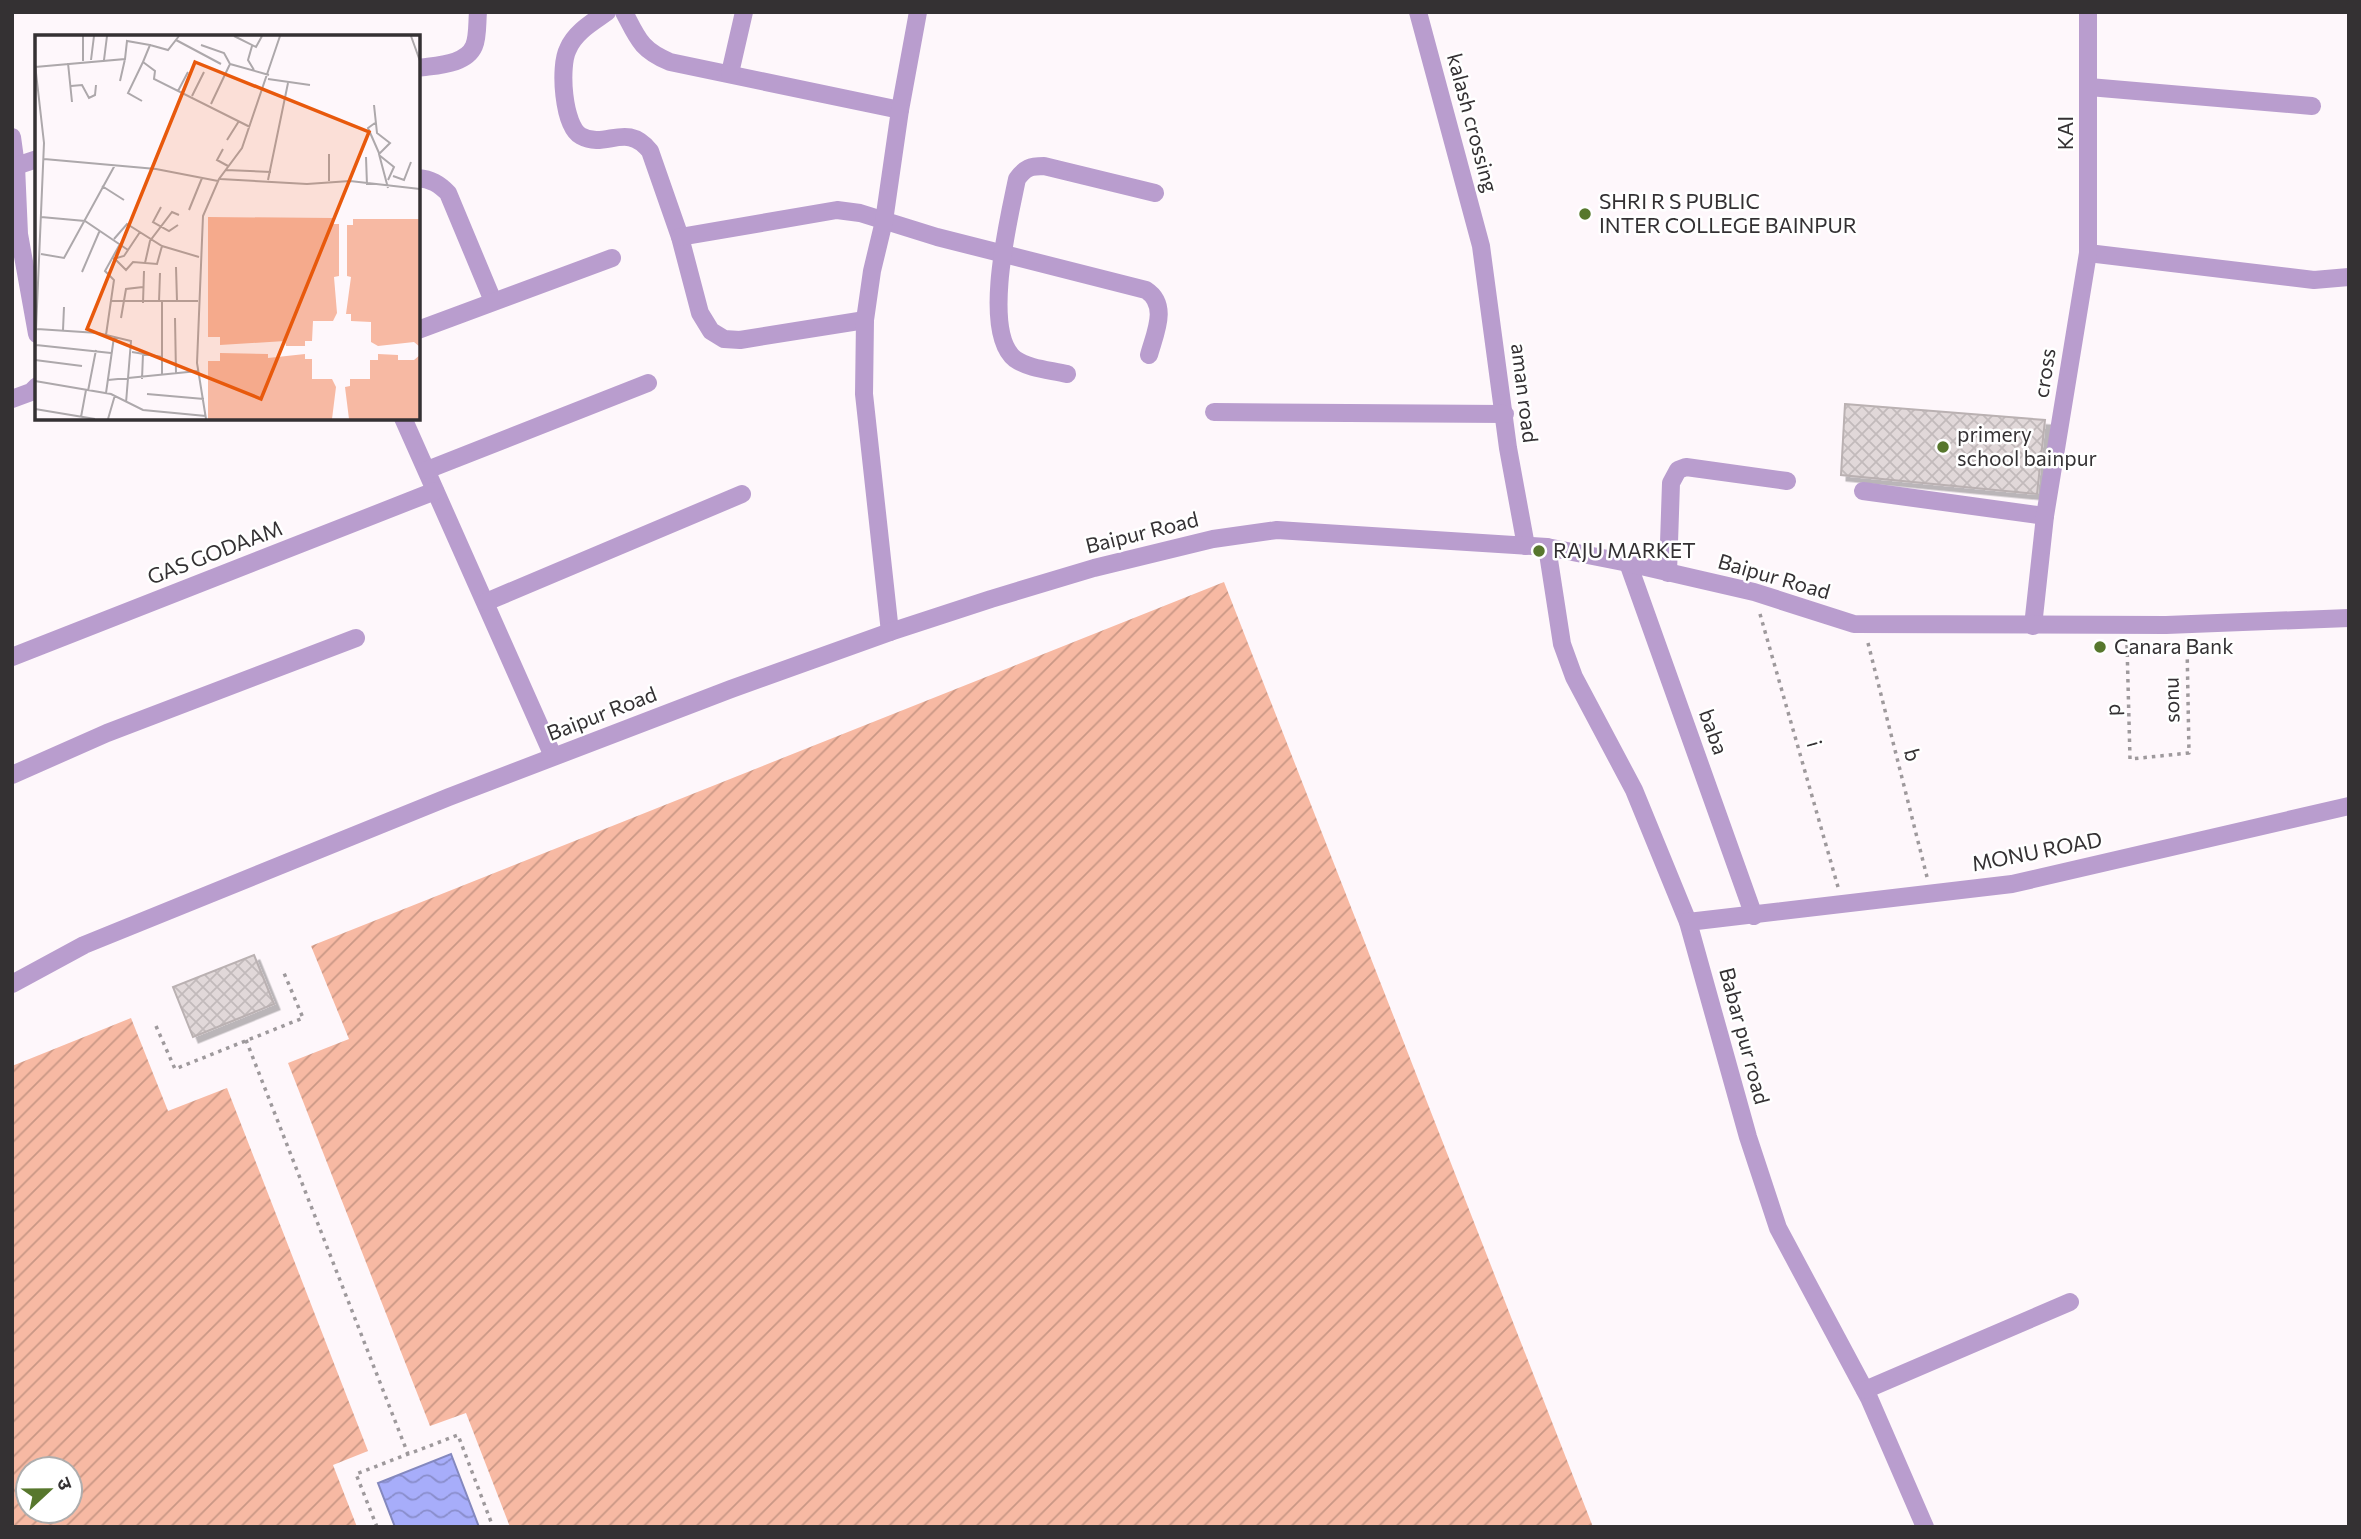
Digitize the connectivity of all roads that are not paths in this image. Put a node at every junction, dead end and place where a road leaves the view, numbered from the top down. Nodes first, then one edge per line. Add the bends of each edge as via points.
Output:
1 (478, 12) edge
2 (607, 12) edge
3 (624, 12) edge
4 (744, 12) edge
5 (918, 12) edge
6 (1419, 12) edge
7 (2088, 12) edge
8 (420, 68) edge
9 (730, 73) junction
10 (2089, 88) junction
11 (2312, 106) dead end
12 (900, 110) junction
13 (12, 137) edge
14 (35, 160) edge
15 (16, 166) junction
16 (420, 178) edge
17 (1155, 193) dead end
18 (884, 221) junction
19 (15, 235) edge
20 (680, 237) junction
21 (1481, 246) joint
22 (2088, 253) junction
23 (1002, 254) junction
24 (612, 258) dead end
25 (2349, 277) edge
26 (493, 301) junction
27 (865, 320) junction
28 (35, 325) edge
29 (420, 329) edge
30 (1149, 355) dead end
31 (1068, 374) dead end
32 (648, 383) dead end
33 (35, 388) edge
34 (12, 398) edge
35 (1214, 412) dead end
36 (1505, 414) junction
37 (404, 420) edge
38 (427, 470) junction
39 (1787, 481) dead end
40 (435, 491) junction
41 (1863, 491) dead end
42 (742, 494) dead end
43 (2045, 516) junction
44 (1526, 546) junction
45 (1546, 547) junction
46 (1628, 563) junction
47 (1668, 573) junction
48 (486, 602) junction
49 (2349, 618) edge
50 (2033, 626) junction
51 (890, 632) junction
52 (356, 638) dead end
53 (13, 651) edge
54 (553, 756) junction
55 (12, 775) edge
56 (2349, 806) edge
57 (1754, 916) junction
58 (1688, 922) junction
59 (12, 961) edge
60 (17, 980) edge
61 (2070, 1302) dead end
62 (1865, 1390) junction
63 (1926, 1527) edge

1 - 8 street via 475,45 468,55
2 - 20 street via 568,48 562,69 568,115 576,133 584,138 632,136 643,141 656,163
3 - 9 street via 650,54
4 - 9 street
5 - 12 street
6 - 21 street, kalash crossing
7 - 10 street, KAI
9 - 12 street
10 - 11 street
10 - 22 street, KAI
12 - 18 street
13 - 15 street
14 - 15 street
15 - 19 street
16 - 26 street via 439,184 448,193
17 - 23 street via 1031,166 1017,179
18 - 20 street via 837,210
18 - 23 street
18 - 27 street
19 - 28 street
20 - 27 street via 700,313 711,331 724,339
21 - 36 street, aman road
22 - 25 street via 2315,280
22 - 43 street, cross
23 - 30 street via 1155,296 1160,315
23 - 31 street via 999,325 1005,347 1032,366
24 - 26 street
26 - 29 street
27 - 51 street via 864,394
32 - 38 street
33 - 34 street
35 - 36 street
36 - 44 street, aman road
37 - 38 street
38 - 40 street
39 - 47 street via 1686,467 1678,470 1671,483
40 - 48 street
40 - 53 street, GAS GODAAM
41 - 43 street
42 - 48 street
43 - 50 street, cross
44 - 45 street, Baipur Road
44 - 51 street, Baipur Road via 1277,530 1213,539 1094,568
45 - 46 street, Baipur Road
45 - 58 street, Babar pur road via 1562,644 1574,677 1634,790
46 - 47 street, Baipur Road
46 - 57 street, baba
47 - 50 street, Baipur Road via 1754,592 1854,624
48 - 54 street
49 - 50 street, Baipur Road
51 - 54 street, Baipur Road
52 - 55 street via 107,733
54 - 60 street, Baipur Road via 84,945
56 - 57 street, MONU ROAD via 2012,884
57 - 58 street, MONU ROAD
58 - 62 street, Babar pur road via 1777,1228
59 - 60 street
61 - 62 street
62 - 63 street, Babar pur road

